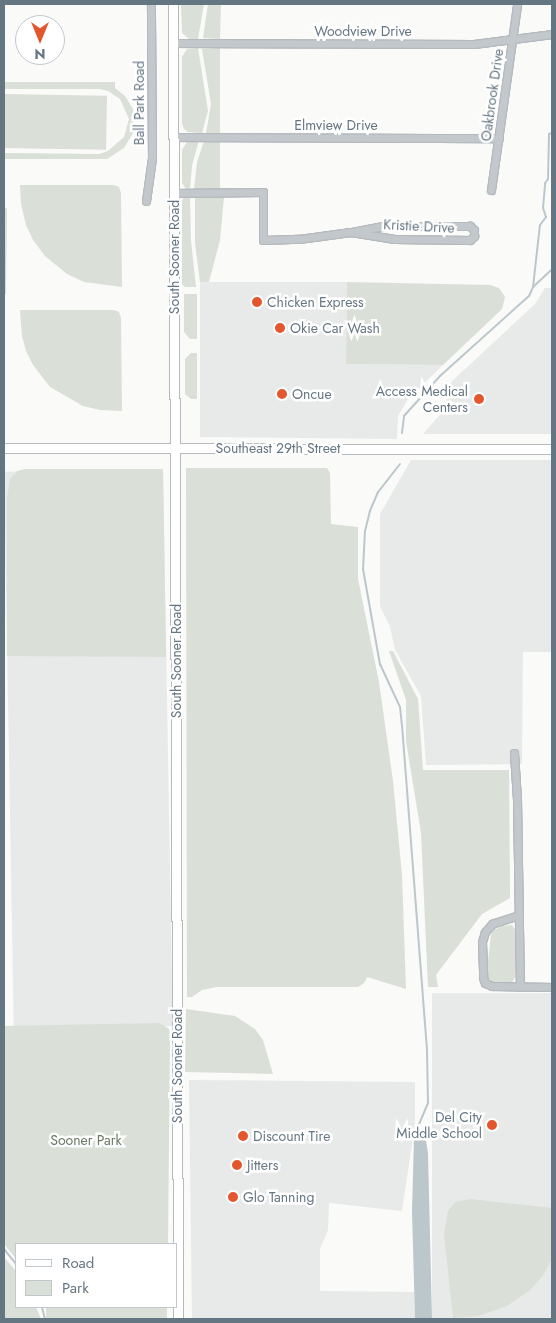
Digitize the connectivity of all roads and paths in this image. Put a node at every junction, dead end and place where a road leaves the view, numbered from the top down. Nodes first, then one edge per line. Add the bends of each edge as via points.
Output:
1 (151, 4) edge
2 (174, 4) edge
3 (516, 4) edge
4 (552, 34) edge
5 (513, 38) junction
6 (173, 43) junction
7 (173, 137) junction
8 (500, 138) junction
9 (491, 190) dead end
10 (174, 192) junction
11 (146, 201) dead end
12 (350, 232) junction
13 (4, 448) edge
14 (175, 448) junction
15 (552, 449) edge
16 (514, 752) dead end
17 (519, 914) junction
18 (520, 987) junction
19 (552, 987) edge
20 (178, 1243) edge

1 - 11 street, Ball Park Road via 152,158
2 - 6 main road, South Sooner Road
3 - 5 street, Oakbrook Drive
4 - 5 street, Woodview Drive
5 - 6 street, Woodview Drive via 474,44
5 - 8 street, Oakbrook Drive
6 - 7 main road, South Sooner Road
7 - 8 street, Elmview Drive
7 - 10 main road, South Sooner Road
8 - 9 street, Oakbrook Drive
10 - 12 street, Kristie Drive via 263,192 263,240
10 - 14 main road, South Sooner Road
12 - 12 street, Kristie Drive via 383,226 470,226 474,236 470,240 394,240
13 - 14 main road, Southeast 29th Street
14 - 15 main road, Southeast 29th Street
14 - 20 main road, South Sooner Road
16 - 17 street via 518,799
17 - 18 street
17 - 18 street via 492,924 482,942 485,983
18 - 19 street

